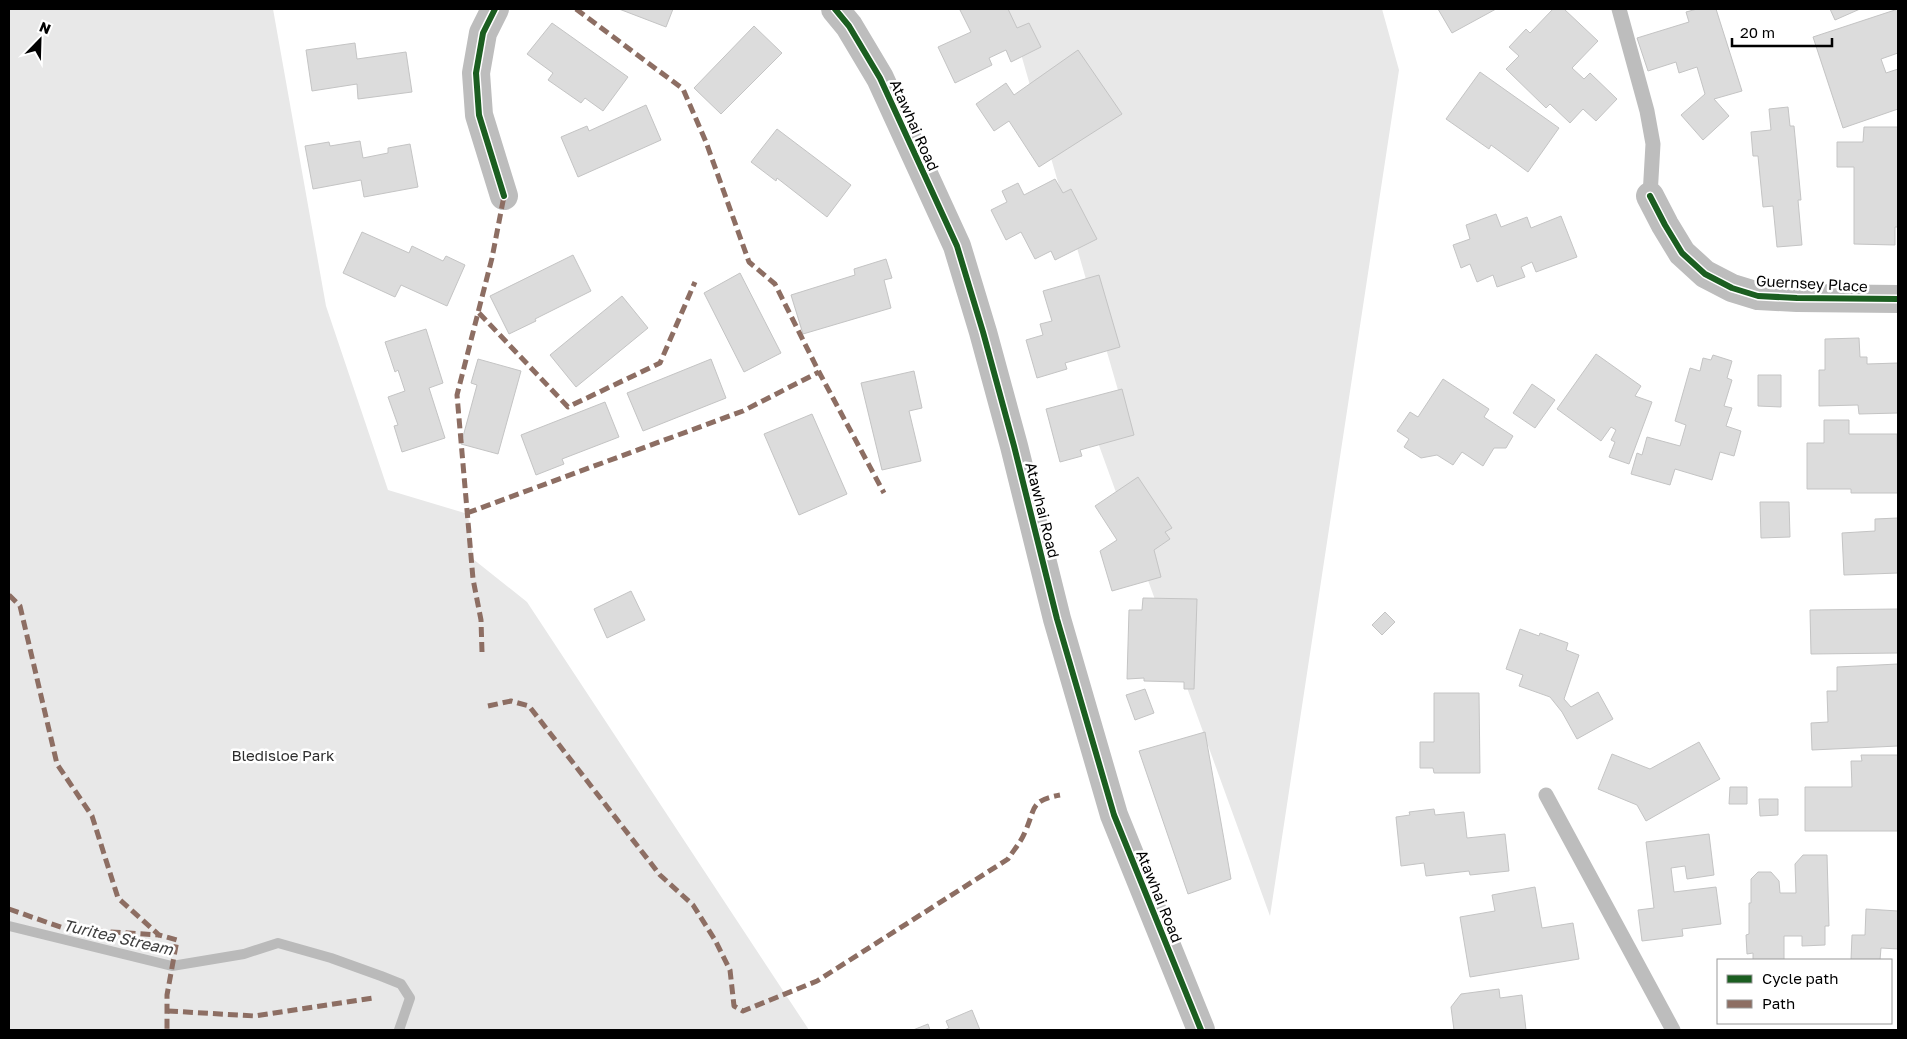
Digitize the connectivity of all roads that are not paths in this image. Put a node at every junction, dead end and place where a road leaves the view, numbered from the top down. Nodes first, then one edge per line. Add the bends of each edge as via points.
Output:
1 (495, 9) edge
2 (835, 9) edge
3 (1619, 9) edge
4 (504, 196) dead end
5 (1650, 196) joint
6 (1898, 299) edge
7 (1546, 796) dead end
8 (1202, 1030) edge
9 (1673, 1030) edge

1 - 4 street via 483,33 476,73 480,115
2 - 8 street, Atawhai Road via 880,78 957,246 1014,446 1057,619 1114,815
3 - 5 lane via 1653,144
5 - 6 street, Guernsey Place via 1682,253 1705,274 1732,288 1758,296
7 - 9 lane

